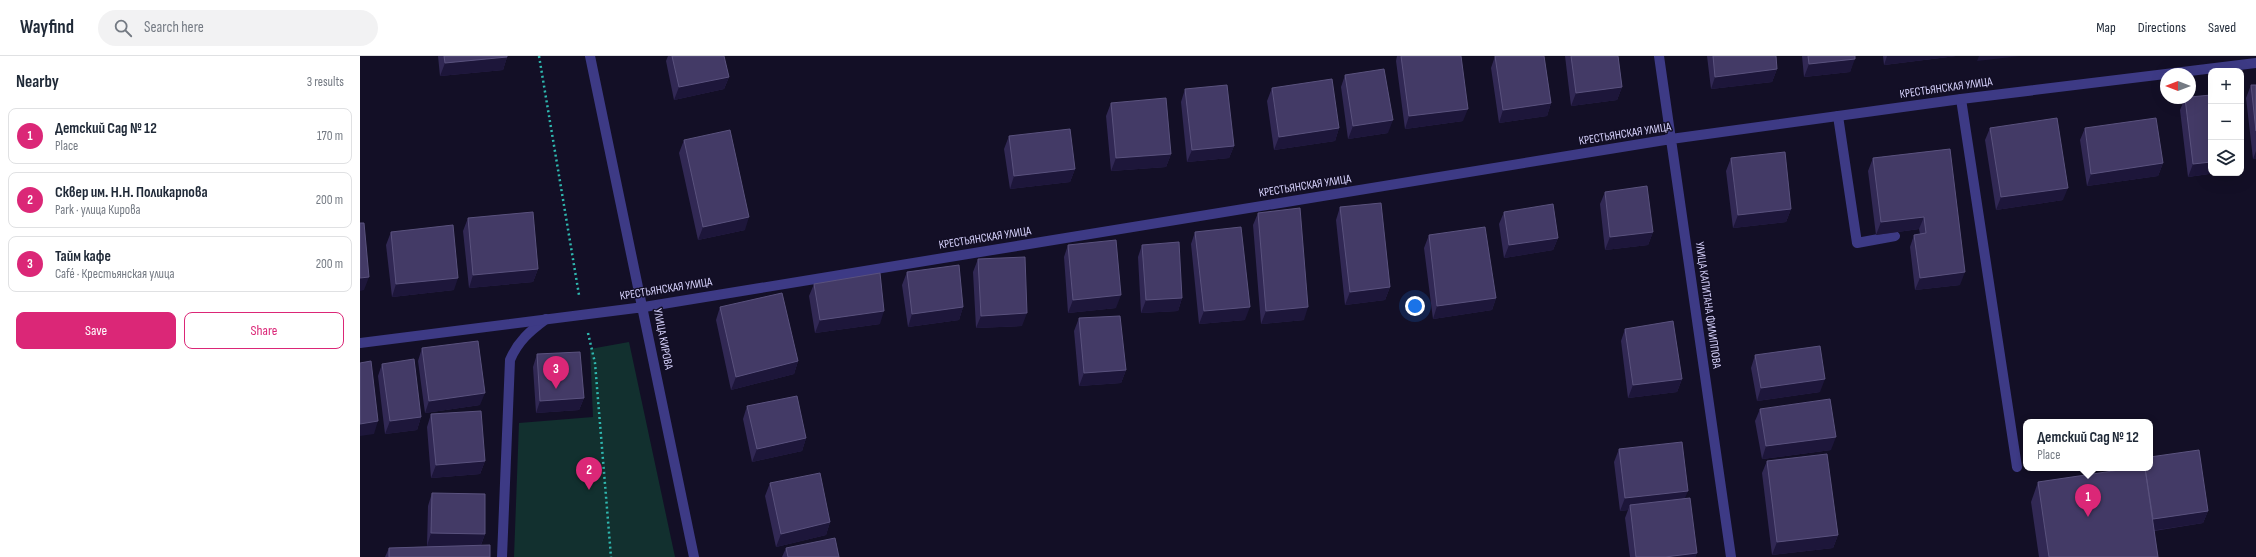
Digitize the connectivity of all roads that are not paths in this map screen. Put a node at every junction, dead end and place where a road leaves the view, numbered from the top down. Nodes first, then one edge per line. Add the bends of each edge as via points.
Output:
1 (590, 56) edge
2 (1659, 56) edge
3 (2256, 62) edge
4 (1961, 99) junction
5 (1838, 116) junction
6 (1671, 139) junction
7 (1895, 236) dead end
8 (644, 307) junction
9 (546, 319) junction
10 (360, 343) edge
11 (2017, 467) dead end
12 (502, 557) edge
13 (694, 557) edge
14 (1731, 557) edge

1 - 8 street, УЛИЦА КИРОВА
2 - 6 street, УЛИЦА КАПИТАНА ФИЛИППОВА
3 - 4 street, КРЕСТЬЯНСКАЯ УЛИЦА
4 - 5 street, КРЕСТЬЯНСКАЯ УЛИЦА
4 - 11 street
5 - 6 street, КРЕСТЬЯНСКАЯ УЛИЦА
5 - 7 street via 1857,243
6 - 8 street, КРЕСТЬЯНСКАЯ УЛИЦА
6 - 14 street, УЛИЦА КАПИТАНА ФИЛИППОВА
8 - 9 street, КРЕСТЬЯНСКАЯ УЛИЦА
8 - 13 street, УЛИЦА КИРОВА
9 - 10 street, КРЕСТЬЯНСКАЯ УЛИЦА
9 - 12 street via 516,345 510,360

